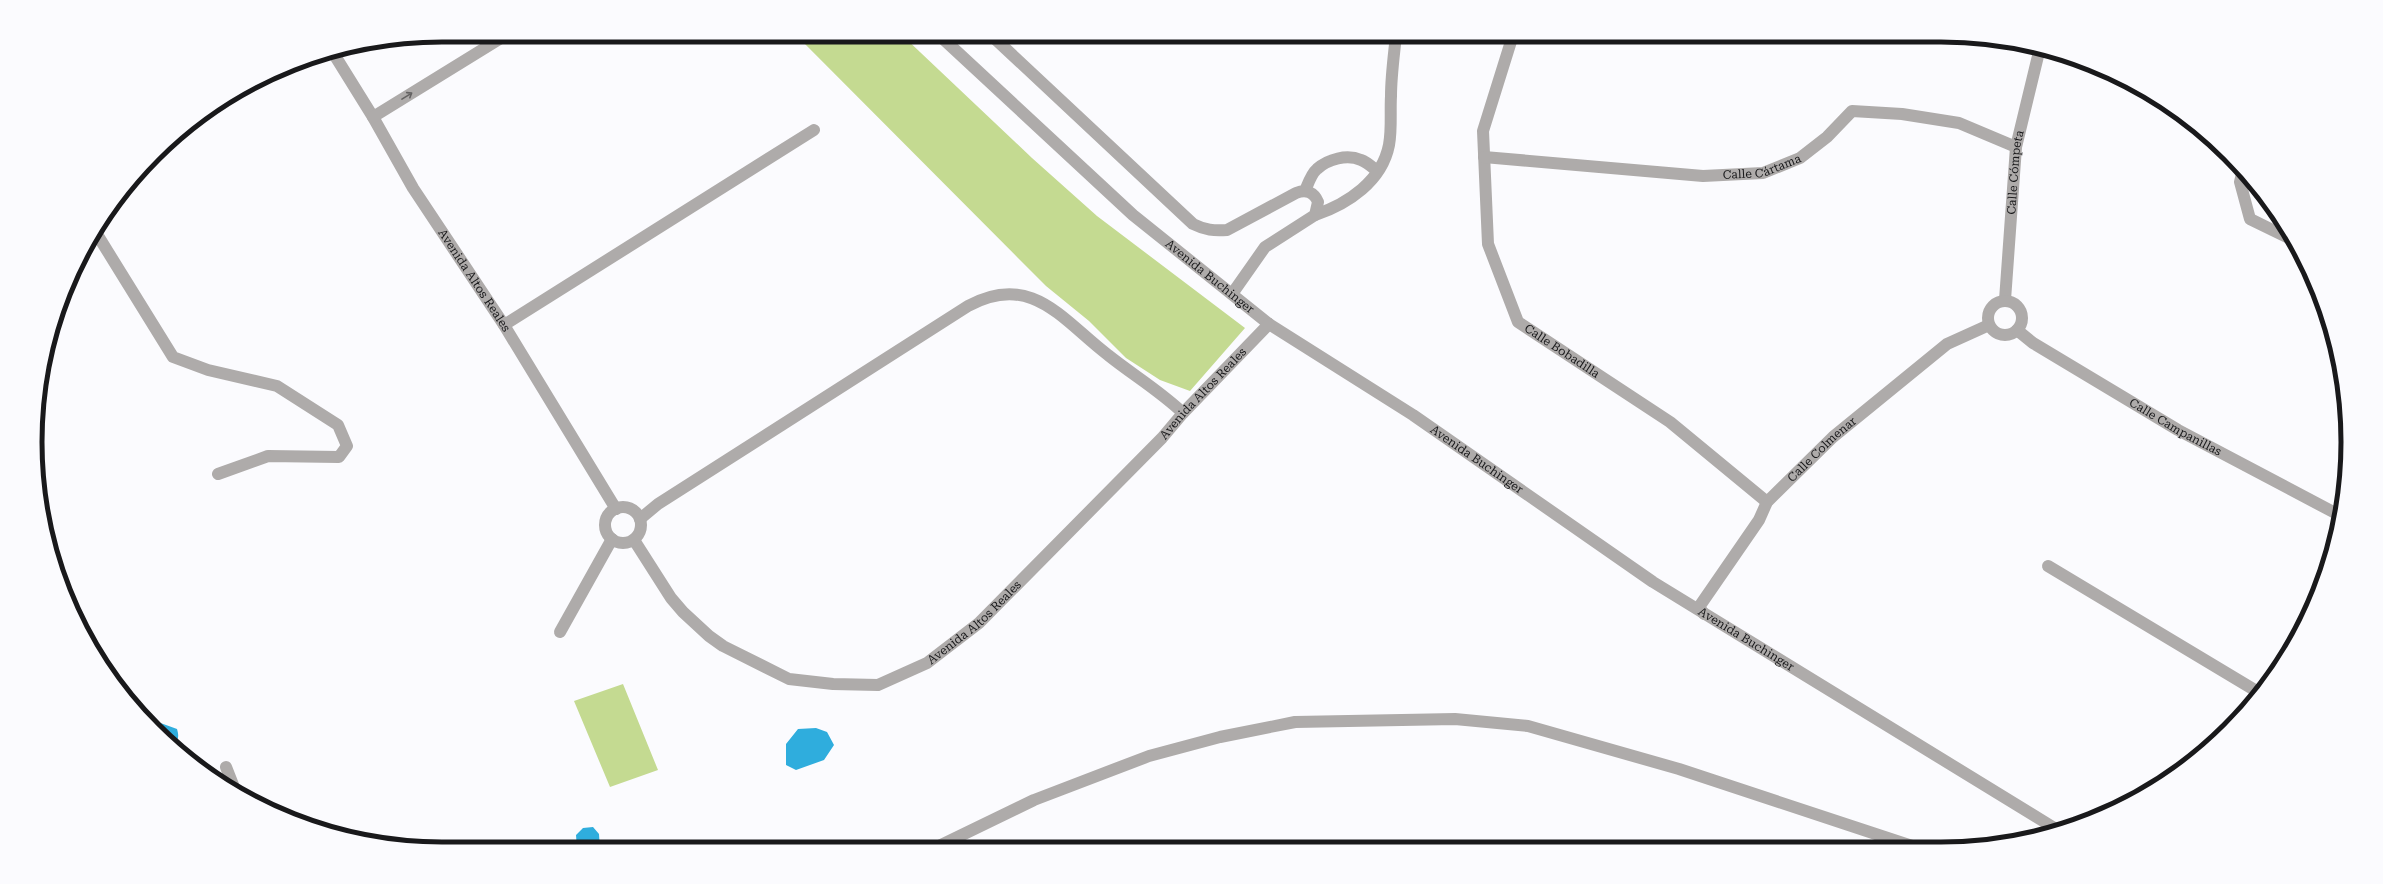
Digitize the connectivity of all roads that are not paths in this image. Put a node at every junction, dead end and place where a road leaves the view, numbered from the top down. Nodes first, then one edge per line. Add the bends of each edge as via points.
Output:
1 (495, 42) edge
2 (947, 42) edge
3 (998, 42) edge
4 (1395, 42) edge
5 (1511, 42) edge
6 (2039, 55) edge
7 (336, 57) edge
8 (373, 117) junction
9 (814, 130) dead end
10 (2016, 147) junction
11 (1484, 157) junction
12 (1377, 171) junction
13 (2241, 177) edge
14 (1305, 191) junction
15 (1315, 215) junction
16 (2283, 235) edge
17 (99, 237) edge
18 (1232, 294) junction
19 (2005, 300) junction
20 (1269, 324) junction
21 (504, 325) junction
22 (1989, 325) junction
23 (2017, 330) junction
24 (1183, 413) junction
25 (218, 474) dead end
26 (1767, 502) junction
27 (616, 509) junction
28 (2335, 512) edge
29 (640, 519) junction
30 (612, 539) junction
31 (634, 540) junction
32 (2048, 566) dead end
33 (1704, 614) junction
34 (560, 632) dead end
35 (2255, 690) edge
36 (226, 767) dead end
37 (232, 782) edge
38 (2051, 826) edge
39 (947, 842) edge
40 (1900, 842) edge

8 -> 1 street
2 - 18 street, Avenida Buchinger via 1133,215
3 - 14 street via 1193,224 1215,231 1227,230 1296,193
4 - 12 street via 1389,144
5 - 11 street, Calle Bobadilla via 1483,131
6 - 10 street, Calle Cómpeta
7 - 8 street, Avenida Altos Reales
8 - 21 street, Avenida Altos Reales via 413,188
9 - 21 street
10 - 11 street, Calle Cártama via 1959,123 1902,114 1852,111 1827,137 1800,158 1763,173 1703,176
10 - 19 street, Calle Cómpeta
11 - 26 street, Calle Bobadilla via 1488,244 1518,322 1670,422
12 - 14 street via 1361,160 1344,157 1316,169
12 - 15 street via 1359,193 1340,205
13 - 16 street via 2240,182 2250,219
14 - 15 street via 1313,194 1318,202
15 - 18 street via 1265,247
17 - 25 street via 173,357 208,370 277,386 338,425 347,446 340,457 268,456
18 - 20 street, Avenida Buchinger
19 - 22 street via 1989,309
19 - 23 street via 2015,303 2022,313
20 - 24 street, Avenida Altos Reales
20 - 33 street, Avenida Buchinger via 1413,414 1652,582
21 - 27 street, Avenida Altos Reales
22 - 23 street via 2001,335
22 - 26 street, Calle Colmenar via 1947,344 1833,437
23 - 28 street, Calle Campanillas via 2033,343 2178,430
24 - 29 street via 1163,394 1104,352 1057,310 1041,301 1021,295 982,298 658,504
24 - 31 street, Avenida Altos Reales via 1162,438 980,623 927,663 878,685 833,684 789,679 723,646 709,636 671,598
26 - 33 street, Calle Colmenar via 1759,520 1699,607
27 - 29 street via 632,510
27 - 30 street via 606,523 606,529
29 - 31 street via 640,531
30 - 31 street via 622,543
30 - 34 street
32 - 35 street
33 - 38 street, Avenida Buchinger
36 - 37 street
39 - 40 street via 1034,800 1149,756 1220,737 1295,722 1455,719 1528,726 1679,769

